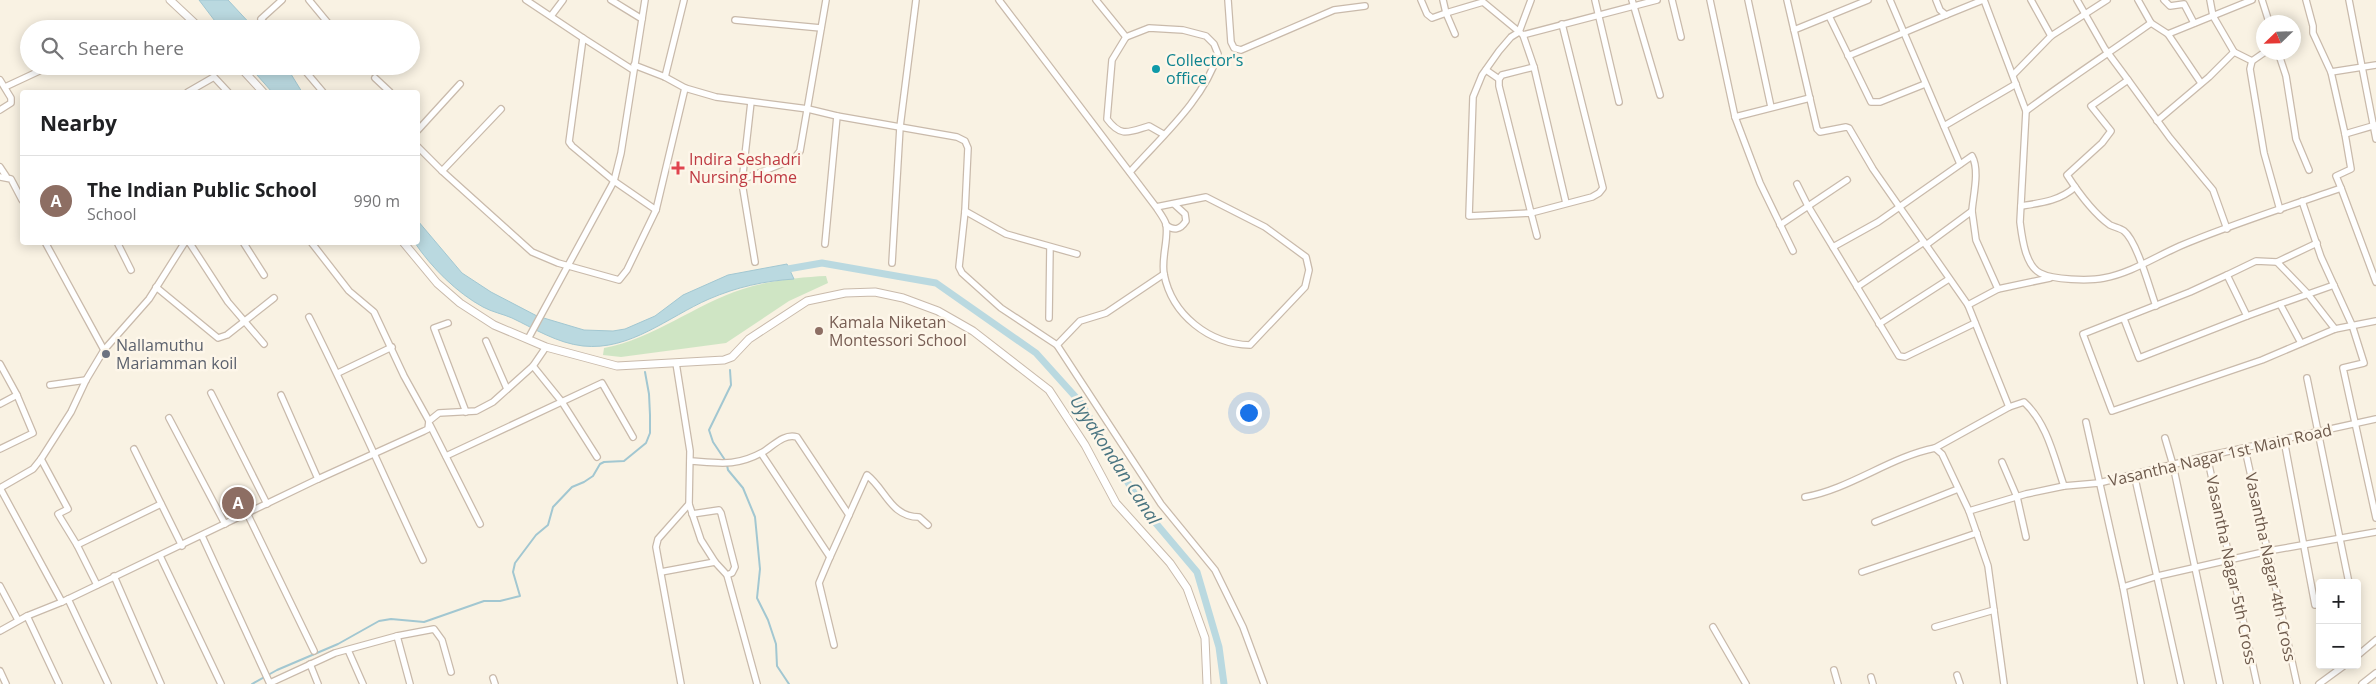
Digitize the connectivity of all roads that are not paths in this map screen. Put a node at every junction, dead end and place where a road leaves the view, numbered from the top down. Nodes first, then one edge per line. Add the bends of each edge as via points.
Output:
1 (170, 0) edge
2 (282, 0) edge
3 (309, 0) edge
4 (526, 0) edge
5 (563, 0) edge
6 (611, 0) edge
7 (645, 0) edge
8 (684, 0) edge
9 (826, 0) edge
10 (916, 0) edge
11 (999, 0) edge
12 (1096, 0) edge
13 (1228, 0) edge
14 (1421, 0) edge
15 (1443, 0) edge
16 (1531, 0) edge
17 (1595, 0) edge
18 (1657, 0) edge
19 (1672, 0) edge
20 (1710, 0) edge
21 (1748, 0) edge
22 (1787, 0) edge
23 (1868, 0) edge
24 (1890, 0) edge
25 (1936, 0) edge
26 (1984, 0) edge
27 (2031, 0) edge
28 (2077, 0) edge
29 (2107, 0) edge
30 (2138, 0) edge
31 (2164, 0) edge
32 (2210, 0) edge
33 (2252, 0) edge
34 (2262, 0) edge
35 (2306, 0) edge
36 (2349, 0) edge
37 (1483, 1) edge
38 (1633, 3) edge
39 (1365, 6) dead end
40 (1446, 13) junction
41 (2084, 14) junction
42 (1598, 15) junction
43 (1946, 15) junction
44 (2267, 15) edge
45 (551, 16) junction
46 (1829, 16) junction
47 (2213, 16) junction
48 (642, 19) junction
49 (191, 20) edge
50 (262, 20) edge
51 (326, 20) edge
52 (735, 20) dead end
53 (2151, 23) junction
54 (2194, 23) junction
55 (1562, 24) junction
56 (821, 28) junction
57 (1794, 30) junction
58 (1521, 33) junction
59 (1904, 33) junction
60 (1456, 34) dead end
61 (2168, 34) junction
62 (1126, 36) junction
63 (2050, 36) junction
64 (1681, 37) dead end
65 (582, 38) junction
66 (2234, 52) junction
67 (2109, 53) junction
68 (1848, 56) junction
69 (2256, 58) edge
70 (2281, 60) edge
71 (2252, 61) junction
72 (2376, 65) edge
73 (1534, 66) junction
74 (2363, 66) junction
75 (634, 68) junction
76 (1486, 70) junction
77 (2331, 72) junction
78 (31, 75) edge
79 (247, 75) edge
80 (309, 75) edge
81 (2012, 75) junction
82 (665, 77) junction
83 (375, 78) dead end
84 (1499, 79) junction
85 (0, 80) edge
86 (2128, 80) junction
87 (2201, 83) junction
88 (460, 84) dead end
89 (1925, 84) junction
90 (2016, 84) junction
91 (5, 87) junction
92 (685, 88) junction
93 (191, 90) edge
94 (226, 90) edge
95 (261, 90) edge
96 (321, 90) edge
97 (388, 90) edge
98 (1660, 95) dead end
99 (1810, 98) junction
100 (751, 102) junction
101 (1620, 102) dead end
102 (1771, 107) junction
103 (501, 109) dead end
104 (808, 109) junction
105 (0, 110) edge
106 (2026, 111) junction
107 (837, 116) junction
108 (1735, 117) junction
109 (2157, 121) junction
110 (420, 123) edge
111 (2374, 125) edge
112 (1944, 126) junction
113 (900, 127) junction
114 (1163, 134) junction
115 (2345, 134) junction
116 (2376, 139) edge
117 (420, 149) edge
118 (1960, 164) junction
119 (0, 167) edge
120 (2309, 170) dead end
121 (442, 171) junction
122 (1130, 172) junction
123 (3, 176) edge
124 (1847, 180) dead end
125 (614, 181) junction
126 (742, 183) junction
127 (1797, 184) dead end
128 (2075, 187) junction
129 (2341, 188) junction
130 (20, 196) edge
131 (2302, 201) junction
132 (1174, 203) junction
133 (1566, 204) junction
134 (1808, 206) junction
135 (2021, 206) junction
136 (1156, 207) junction
137 (1900, 208) junction
138 (656, 210) junction
139 (2280, 210) junction
140 (965, 211) junction
141 (1972, 211) junction
142 (1531, 213) junction
143 (1166, 225) junction
144 (1780, 225) junction
145 (2227, 229) junction
146 (1537, 236) dead end
147 (2317, 243) junction
148 (825, 244) dead end
149 (1925, 244) junction
150 (48, 245) edge
151 (118, 245) edge
152 (185, 245) edge
153 (189, 245) edge
154 (245, 245) edge
155 (313, 245) edge
156 (406, 245) edge
157 (1050, 247) junction
158 (1834, 248) junction
159 (1793, 251) dead end
160 (1077, 254) dead end
161 (756, 262) dead end
162 (2277, 262) junction
163 (892, 263) dead end
164 (569, 265) junction
165 (2142, 265) junction
166 (131, 270) dead end
167 (264, 274) dead end
168 (1164, 274) junction
169 (2227, 275) junction
170 (2051, 278) junction
171 (1949, 279) junction
172 (2376, 282) edge
173 (2334, 285) junction
174 (156, 287) junction
175 (1857, 287) junction
176 (1998, 289) junction
177 (2307, 293) junction
178 (274, 298) dead end
179 (2280, 304) junction
180 (1968, 305) junction
181 (2156, 306) junction
182 (2247, 316) junction
183 (309, 317) dead end
184 (1049, 318) dead end
185 (2124, 319) junction
186 (2376, 320) edge
187 (245, 322) junction
188 (448, 323) dead end
189 (1975, 323) junction
190 (1879, 324) junction
191 (2352, 325) junction
192 (2334, 329) junction
193 (528, 339) junction
194 (486, 341) dead end
195 (2301, 343) junction
196 (264, 344) dead end
197 (1057, 345) junction
198 (392, 347) junction
199 (546, 347) junction
200 (104, 350) junction
201 (676, 363) junction
202 (0, 364) edge
203 (533, 366) junction
204 (338, 374) junction
205 (2307, 378) dead end
206 (86, 380) junction
207 (50, 385) dead end
208 (507, 389) junction
209 (211, 393) dead end
210 (17, 395) junction
211 (281, 395) dead end
212 (562, 402) junction
213 (0, 404) edge
214 (2009, 407) junction
215 (466, 412) junction
216 (169, 418) dead end
217 (2376, 420) edge
218 (2086, 422) dead end
219 (430, 423) junction
220 (2355, 424) junction
221 (2318, 432) junction
222 (634, 437) dead end
223 (2165, 438) dead end
224 (2284, 440) junction
225 (1935, 448) junction
226 (0, 449) edge
227 (134, 449) dead end
228 (2245, 449) junction
229 (761, 453) junction
230 (373, 454) junction
231 (446, 456) junction
232 (2207, 456) junction
233 (597, 457) dead end
234 (41, 459) junction
235 (690, 461) junction
236 (2002, 462) dead end
237 (2174, 465) junction
238 (2134, 474) junction
239 (318, 479) junction
240 (2098, 483) junction
241 (2064, 486) junction
242 (0, 488) edge
243 (1958, 489) junction
244 (1805, 497) dead end
245 (2017, 497) junction
246 (161, 504) junction
247 (267, 504) junction
248 (689, 504) junction
249 (1969, 511) junction
250 (247, 513) junction
251 (692, 514) junction
252 (849, 514) junction
253 (2376, 518) edge
254 (1875, 522) dead end
255 (225, 524) junction
256 (480, 524) dead end
257 (928, 525) dead end
258 (2376, 532) edge
259 (1977, 533) junction
260 (202, 536) junction
261 (2026, 536) dead end
262 (2342, 540) junction
263 (2305, 544) junction
264 (77, 545) junction
265 (182, 546) junction
266 (2268, 551) junction
267 (160, 556) junction
268 (830, 557) junction
269 (423, 560) dead end
270 (2231, 560) junction
271 (715, 562) junction
272 (2194, 568) junction
273 (661, 572) junction
274 (1862, 572) dead end
275 (114, 576) junction
276 (727, 576) junction
277 (2158, 576) junction
278 (2349, 579) edge
279 (97, 585) junction
280 (0, 586) edge
281 (2123, 587) junction
282 (65, 601) junction
283 (2315, 605) dead end
284 (1994, 610) junction
285 (27, 616) junction
286 (18, 620) junction
287 (1713, 627) dead end
288 (1935, 627) dead end
289 (0, 631) edge
290 (397, 636) junction
291 (2376, 640) edge
292 (834, 645) dead end
293 (348, 650) junction
294 (314, 651) dead end
295 (2361, 653) edge
296 (310, 664) junction
297 (2340, 669) edge
298 (1834, 670) dead end
299 (0, 671) edge
300 (451, 672) dead end
301 (2376, 673) edge
302 (1957, 675) dead end
303 (1871, 676) dead end
304 (269, 682) edge
305 (6, 684) edge
306 (59, 684) edge
307 (108, 684) edge
308 (161, 684) edge
309 (221, 684) edge
310 (318, 684) edge
311 (363, 684) edge
312 (410, 684) edge
313 (680, 684) edge
314 (757, 684) edge
315 (1207, 684) edge
316 (1264, 684) edge
317 (1746, 684) edge
318 (1838, 684) edge
319 (1873, 684) edge
320 (1960, 684) edge
321 (2004, 684) edge
322 (2141, 684) edge
323 (2181, 684) edge
324 (2220, 684) edge
325 (2257, 684) edge
326 (2297, 684) edge
327 (2319, 684) edge
328 (2362, 684) edge

1 - 49 street
2 - 50 street
3 - 51 street
4 - 45 street
5 - 45 street
6 - 48 street
7 - 48 street
8 - 82 street
9 - 56 street
10 - 113 street
11 - 122 street
12 - 62 street
13 - 39 street via 1231,42 1240,50 1334,10
14 - 40 street via 1432,18
15 - 40 street
16 - 58 street
17 - 42 street
18 - 38 street
19 - 64 street
20 - 108 street
21 - 102 street
22 - 57 street
23 - 46 street
24 - 59 street
25 - 43 street
26 - 43 street
26 - 81 street
27 - 63 street
28 - 41 street
29 - 41 street
30 - 53 street
31 - 54 street via 2170,6 2184,4
32 - 47 street
33 - 47 street
34 - 44 street
35 - 77 street via 2313,33
36 - 74 street
37 - 40 street
37 - 58 street
38 - 42 street
38 - 98 street
40 - 60 street
41 - 63 street
41 - 67 street
42 - 55 street
42 - 101 street
43 - 59 street
45 - 65 street
46 - 57 street
46 - 68 street
47 - 54 street
47 - 66 street
48 - 75 street
52 - 56 street
53 - 61 street
53 - 67 street
54 - 61 street
55 - 58 street
55 - 133 street via 1603,188 1599,194
56 - 104 street
57 - 99 street
58 - 73 street
58 - 76 street via 1511,37
59 - 68 street
59 - 89 street
61 - 87 street
62 - 114 street via 1112,60 1107,120 1122,133 1149,126
62 - 114 street via 1149,28 1183,30 1206,36 1218,54 1202,86
63 - 81 street
65 - 75 street
65 - 125 street via 570,142
66 - 71 street
66 - 87 street
67 - 86 street
67 - 106 street via 2071,76
68 - 89 street via 1871,102 1880,102
69 - 71 street
70 - 120 street via 2296,139
71 - 139 street via 2250,69 2261,135
72 - 74 street
73 - 84 street via 1502,75
73 - 133 street
74 - 77 street
74 - 111 street
75 - 82 street
75 - 125 street
76 - 84 street
76 - 142 street via 1473,97 1469,216
77 - 115 street
78 - 91 street
79 - 95 street
80 - 96 street
81 - 90 street
82 - 92 street
83 - 97 street
84 - 142 street
85 - 91 street
86 - 109 street
86 - 128 street via 2091,106 2111,131 2067,175
87 - 109 street
88 - 110 street
89 - 112 street
90 - 106 street
90 - 112 street
91 - 105 street via 11,103
92 - 100 street
92 - 138 street
93 - 94 street via 214,77
99 - 102 street
99 - 137 street via 1817,129 1820,132 1849,128
100 - 104 street
100 - 126 street
102 - 108 street
103 - 121 street
104 - 107 street
104 - 126 street via 798,155 744,179
106 - 135 street
107 - 113 street
107 - 148 street
108 - 144 street
109 - 145 street via 2213,190
111 - 115 street
111 - 116 street
112 - 118 street
113 - 140 street via 965,141 968,148
113 - 163 street
114 - 122 street
115 - 129 street via 2351,169 2336,176
117 - 121 street
118 - 137 street
118 - 141 street via 1970,156 1974,158
119 - 123 street
121 - 164 street via 532,252
122 - 136 street
123 - 130 street via 11,179
124 - 134 street
125 - 138 street
125 - 164 street
126 - 161 street
127 - 134 street
128 - 135 street via 2047,202
128 - 165 street via 2102,218 2124,231
129 - 131 street
129 - 172 street
131 - 139 street
131 - 147 street
132 - 136 street
132 - 143 street via 1185,214 1186,221 1177,229
132 - 168 street via 1206,197 1227,207 1293,246 1306,257 1310,270 1305,286 1250,345 1238,345 1210,336 1195,325 1181,313 1169,293
133 - 142 street
134 - 144 street
134 - 158 street
135 - 170 street via 2022,238 2031,264 2038,272
136 - 143 street
137 - 149 street
137 - 158 street
138 - 164 street via 621,278 609,279
139 - 145 street
140 - 157 street via 1006,234
140 - 197 street via 959,267 962,273 1001,308
141 - 149 street
141 - 176 street via 1976,240
142 - 146 street
143 - 168 street via 1162,258
144 - 159 street
145 - 165 street via 2180,246
147 - 162 street
147 - 173 street
149 - 171 street
149 - 175 street
150 - 200 street
151 - 166 street
152 - 174 street
153 - 187 street
154 - 167 street
155 - 198 street via 350,291 374,312
156 - 193 street via 460,303 494,325
157 - 160 street
157 - 184 street
158 - 175 street
162 - 169 street via 2256,261
162 - 177 street
164 - 193 street
165 - 170 street via 2102,279
165 - 181 street
168 - 197 street via 1106,313 1078,322
169 - 181 street
169 - 182 street
170 - 176 street
171 - 180 street
171 - 190 street
173 - 177 street
173 - 191 street
174 - 187 street via 218,338
174 - 200 street
175 - 190 street
176 - 180 street
177 - 179 street
177 - 192 street
178 - 187 street
179 - 182 street
179 - 195 street
180 - 189 street
181 - 185 street
182 - 185 street via 2139,358
183 - 204 street
185 - 195 street via 2083,334 2112,411 2262,360
186 - 191 street
187 - 196 street
188 - 215 street via 434,328
189 - 190 street via 1902,358
189 - 214 street
191 - 192 street
191 - 220 street via 2364,363 2343,368
192 - 195 street
193 - 199 street
194 - 208 street
197 - 316 street via 1161,504 1215,570 1243,627
198 - 204 street
198 - 219 street
199 - 201 street via 617,366
199 - 203 street
200 - 206 street
201 - 235 street
201 - 315 street via 732,357 749,340 807,301 845,293 875,292 903,298 938,311 973,331 1049,390 1085,445 1116,503 1164,556 1187,588 1205,638
202 - 210 street
203 - 208 street
203 - 212 street
204 - 230 street
205 - 221 street
206 - 207 street
206 - 234 street via 71,412
208 - 215 street via 493,402 476,411
209 - 247 street
210 - 213 street
210 - 226 street via 33,433
211 - 239 street
212 - 222 street via 602,383
212 - 231 street
212 - 233 street
214 - 225 street
214 - 241 street via 2024,402 2030,408 2047,437
215 - 219 street via 440,413
216 - 255 street
217 - 220 street, Vasantha Nagar 1st Main Road
218 - 240 street
219 - 230 street via 424,432
219 - 231 street
220 - 221 street, Vasantha Nagar 1st Main Road
220 - 253 street
221 - 224 street, Vasantha Nagar 1st Main Road
221 - 262 street
223 - 237 street
224 - 228 street, Vasantha Nagar 1st Main Road
224 - 263 street
225 - 243 street via 1942,454
225 - 244 street
227 - 246 street
228 - 232 street, Vasantha Nagar 1st Main Road
228 - 266 street, Vasantha Nagar 4th Cross
229 - 235 street via 732,464
229 - 252 street via 786,437 797,437
229 - 268 street
230 - 239 street
230 - 269 street
231 - 256 street
232 - 237 street, Vasantha Nagar 1st Main Road
232 - 270 street, Vasantha Nagar 5th Cross
234 - 242 street via 33,469
234 - 264 street via 68,509 58,514
235 - 248 street
236 - 245 street
237 - 238 street, Vasantha Nagar 1st Main Road
237 - 272 street
238 - 240 street, Vasantha Nagar 1st Main Road
238 - 277 street
239 - 247 street
240 - 241 street, Vasantha Nagar 1st Main Road
240 - 281 street
241 - 245 street, Vasantha Nagar 1st Main Road
242 - 282 street
243 - 249 street
243 - 254 street
245 - 249 street, Vasantha Nagar 1st Main Road
245 - 261 street
246 - 264 street
246 - 265 street
247 - 250 street
248 - 251 street
248 - 273 street via 656,543
249 - 259 street
250 - 255 street
250 - 294 street
251 - 271 street via 701,540
251 - 276 street via 715,510 721,513 735,567
252 - 257 street via 867,475 896,511 919,517
252 - 268 street
255 - 260 street
258 - 262 street
259 - 274 street
259 - 284 street via 1988,566
260 - 265 street
260 - 304 street
262 - 263 street
262 - 278 street
263 - 266 street
263 - 283 street
264 - 279 street
265 - 267 street
266 - 270 street
266 - 326 street, Vasantha Nagar 4th Cross
267 - 275 street
267 - 309 street
268 - 292 street via 819,583
270 - 272 street
270 - 325 street, Vasantha Nagar 5th Cross
271 - 273 street
271 - 276 street
272 - 277 street
272 - 324 street
273 - 313 street
275 - 279 street
275 - 308 street
276 - 314 street
277 - 281 street
277 - 323 street
279 - 282 street
280 - 286 street
281 - 322 street
282 - 285 street
282 - 307 street
284 - 288 street
284 - 321 street
285 - 286 street
285 - 306 street
286 - 289 street
287 - 317 street
290 - 293 street
290 - 300 street via 434,629 442,640
290 - 312 street
291 - 295 street
293 - 296 street
293 - 311 street
296 - 304 street
296 - 310 street
297 - 327 street
298 - 318 street
299 - 305 street
301 - 328 street
302 - 320 street
303 - 319 street

